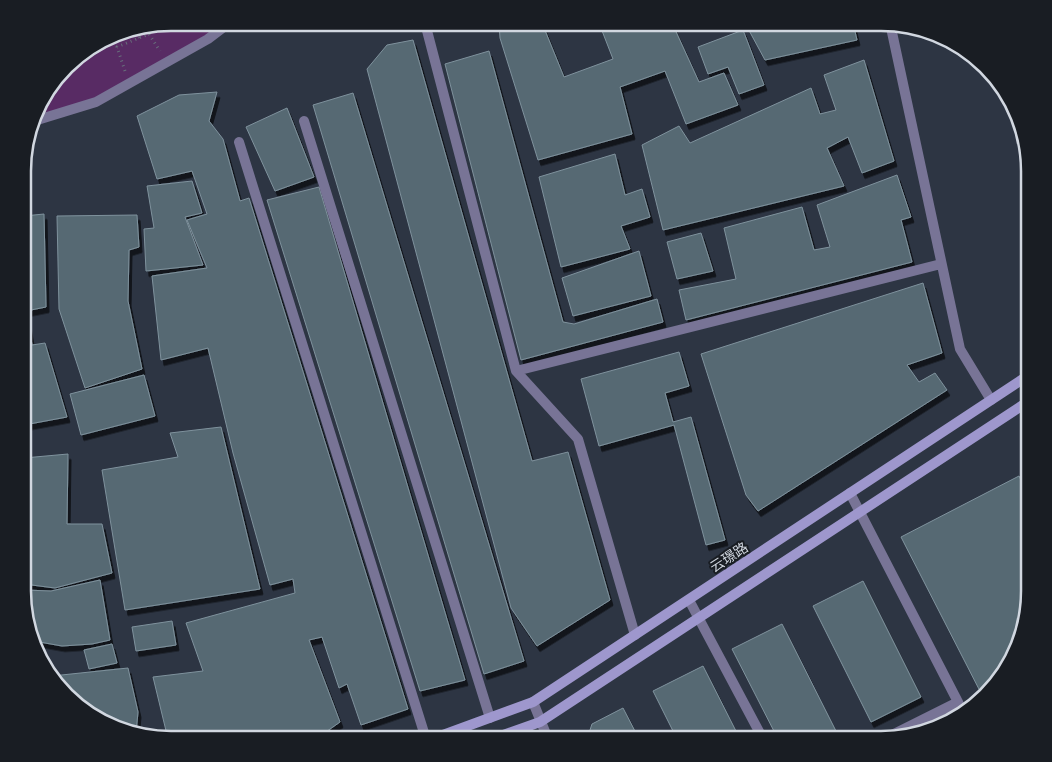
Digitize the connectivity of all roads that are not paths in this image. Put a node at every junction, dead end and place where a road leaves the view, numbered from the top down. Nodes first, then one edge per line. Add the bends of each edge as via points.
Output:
1 (218, 31) edge
2 (427, 31) edge
3 (892, 32) edge
4 (42, 119) edge
5 (304, 121) dead end
6 (239, 142) dead end
7 (941, 264) junction
8 (516, 371) junction
9 (1020, 381) edge
10 (991, 400) junction
11 (1020, 406) edge
12 (850, 493) junction
13 (859, 511) junction
14 (689, 600) junction
15 (698, 616) junction
16 (635, 635) junction
17 (533, 702) junction
18 (960, 707) edge
19 (956, 709) edge
20 (490, 718) junction
21 (540, 722) junction
22 (912, 727) edge
23 (423, 730) edge
24 (456, 730) edge
25 (516, 730) edge
26 (544, 731) edge
27 (758, 731) edge

1 - 4 street via 96,102
2 - 8 street
3 - 7 street
5 - 20 street
6 - 23 street
7 - 8 street
7 - 10 street via 960,349
8 - 16 street via 578,439
9 - 10 street, 云璟路
10 - 12 street, 云璟路
11 - 13 street
12 - 13 street
12 - 14 street, 云璟路
13 - 15 street
13 - 18 street
14 - 15 street
14 - 16 street, 云璟路
15 - 21 street
15 - 27 street
16 - 17 street, 云璟路
17 - 20 street, 云璟路
17 - 21 street
19 - 22 street
20 - 24 street, 云璟路
21 - 25 street
21 - 26 street

